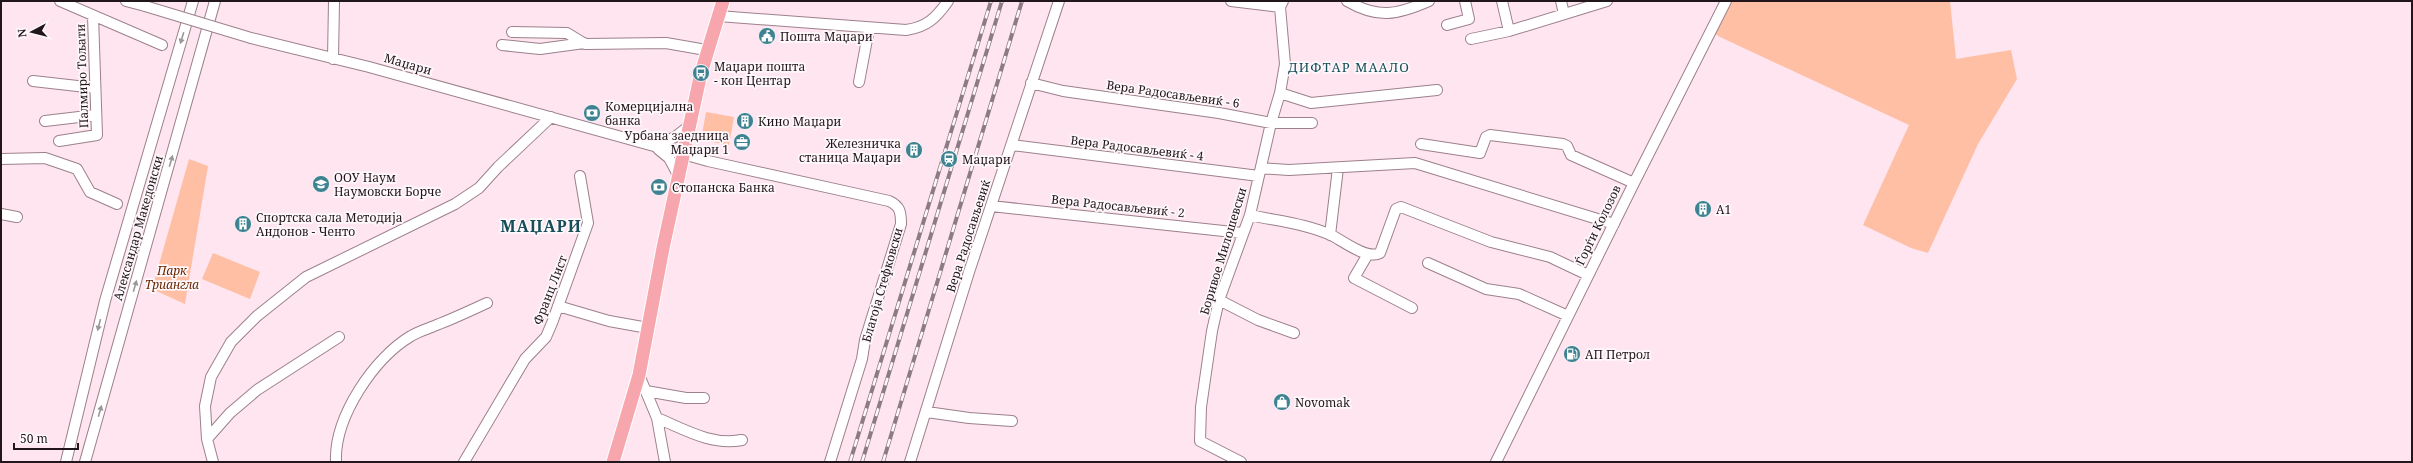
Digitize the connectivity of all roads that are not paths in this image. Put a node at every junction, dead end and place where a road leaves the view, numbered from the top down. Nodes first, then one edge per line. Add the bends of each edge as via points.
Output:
1 (60, 1) edge
2 (126, 1) edge
3 (193, 1) edge
4 (215, 1) edge
5 (334, 1) edge
6 (723, 1) edge
7 (948, 1) edge
8 (1060, 1) edge
9 (1231, 1) edge
10 (1347, 1) edge
11 (1429, 1) edge
12 (1465, 1) edge
13 (1502, 1) edge
14 (1561, 1) edge
15 (1607, 1) edge
16 (1726, 1) edge
17 (1282, 4) edge
18 (1564, 14) junction
19 (93, 16) junction
20 (718, 16) junction
21 (1447, 25) dead end
22 (869, 29) junction
23 (1509, 31) junction
24 (512, 32) dead end
25 (1471, 39) dead end
26 (584, 43) junction
27 (162, 45) dead end
28 (502, 45) dead end
29 (706, 50) junction
30 (333, 59) junction
31 (33, 80) dead end
32 (859, 82) dead end
33 (1031, 83) junction
34 (95, 88) junction
35 (1437, 90) dead end
36 (1280, 93) junction
37 (96, 115) junction
38 (551, 117) junction
39 (45, 121) dead end
40 (1271, 123) junction
41 (1312, 123) dead end
42 (688, 127) junction
43 (59, 140) dead end
44 (1421, 144) dead end
45 (1012, 145) junction
46 (655, 146) junction
47 (682, 154) junction
48 (1, 159) edge
49 (1338, 168) junction
50 (1260, 172) junction
51 (678, 175) junction
52 (580, 176) dead end
53 (1634, 183) junction
54 (117, 204) dead end
55 (991, 206) junction
56 (1, 214) edge
57 (1250, 215) junction
58 (17, 217) dead end
59 (1614, 224) junction
60 (1242, 232) junction
61 (1330, 235) junction
62 (1368, 254) junction
63 (1428, 263) dead end
64 (1588, 275) junction
65 (1219, 300) junction
66 (487, 303) dead end
67 (558, 306) junction
68 (1412, 308) dead end
69 (1568, 316) junction
70 (648, 328) junction
71 (1294, 333) dead end
72 (339, 337) dead end
73 (639, 375) junction
74 (646, 391) junction
75 (704, 398) dead end
76 (927, 412) junction
77 (657, 418) junction
78 (1012, 420) dead end
79 (207, 439) junction
80 (742, 440) dead end
81 (66, 462) edge
82 (85, 462) edge
83 (213, 462) edge
84 (336, 462) edge
85 (464, 462) edge
86 (613, 462) edge
87 (665, 462) edge
88 (830, 462) edge
89 (910, 462) edge
90 (1241, 462) edge
91 (1496, 462) edge

1 - 19 street
2 - 30 street, Маџари, bridge
3 -> 81 street, Александар Македонски via 105,301
82 -> 4 street, Александар Македонски
5 - 30 street
6 - 20 main road
7 - 22 street via 926,26 906,30
8 - 33 street, Вера Радосављевиќ
9 - 17 street
10 - 11 street via 1365,11 1385,14
12 - 21 street via 1469,19
13 - 23 street
14 - 18 street
15 - 18 street
16 - 53 street, Ѓорѓи Колозов
17 - 36 street, Боривое Милошевски via 1285,64
18 - 23 street
19 - 27 street
19 - 34 street, Палмиро Тољати
20 - 22 street
20 - 29 main road
22 - 32 street
23 - 25 street
24 - 26 street via 567,33
26 - 28 street via 540,49
26 - 29 street via 666,43
29 - 42 main road
30 - 38 street, Маџари
31 - 34 street
33 - 40 street, Вера Радосављевиќ - 6 via 1071,92
33 - 45 street, Вера Радосављевиќ
34 - 37 street, Палмиро Тољати
35 - 36 street via 1310,103
36 - 40 street, Боривое Милошевски
37 - 39 street
37 - 43 street, Палмиро Тољати via 97,135
38 - 46 street, Маџари
38 - 79 street via 469,195 306,277 257,316 231,342 211,377 205,406
40 - 41 street, Вера Радосављевиќ - 6
40 - 50 street, Боривое Милошевски
42 - 46 street via 675,137
42 - 47 main road
44 - 53 street via 1480,153 1486,137 1490,136 1563,144 1574,157
45 - 50 street, Вера Радосављевиќ - 4
45 - 55 street, Вера Радосављевиќ
46 - 47 street, Маџари
46 - 51 street via 666,155
47 - 51 main road
47 - 88 street, Благоја Стефковски via 889,200 899,208 900,224
48 - 54 street via 44,158 77,169 90,192
49 - 50 street, Вера Радосављевиќ - 4
49 - 59 street, Вера Радосављевиќ - 4 via 1415,163
49 - 61 street
50 - 57 street, Боривое Милошевски
51 - 70 main road
52 - 67 street, Франц Лист via 588,223
53 - 59 street, Ѓорѓи Колозов
55 - 60 street, Вера Радосављевиќ - 2
55 - 76 street, Вера Радосављевиќ
56 - 58 street
57 - 60 street, Боривое Милошевски
57 - 61 street
59 - 64 street, Ѓорѓи Колозов
60 - 65 street, Боривое Милошевски
61 - 62 street
62 - 64 street via 1380,253 1396,209 1400,208 1491,242 1550,257
62 - 68 street via 1354,278
63 - 69 street via 1486,289 1520,294
64 - 69 street, Ѓорѓи Колозов
65 - 71 street via 1258,320
65 - 90 street, Боривое Милошевски via 1206,368 1200,441
66 - 84 street via 411,336 386,356 360,387 345,421 336,452
67 - 70 street via 609,321
67 - 85 street, Франц Лист via 546,337 525,359
69 - 91 street, Ѓорѓи Колозов
70 - 73 main road
72 - 79 street via 257,390 230,413
73 - 74 street
73 - 86 main road
74 - 75 street via 686,398
74 - 77 street
76 - 78 street via 969,418
76 - 89 street, Вера Радосављевиќ
77 - 80 street via 697,436 724,442
77 - 87 street
79 - 83 street

